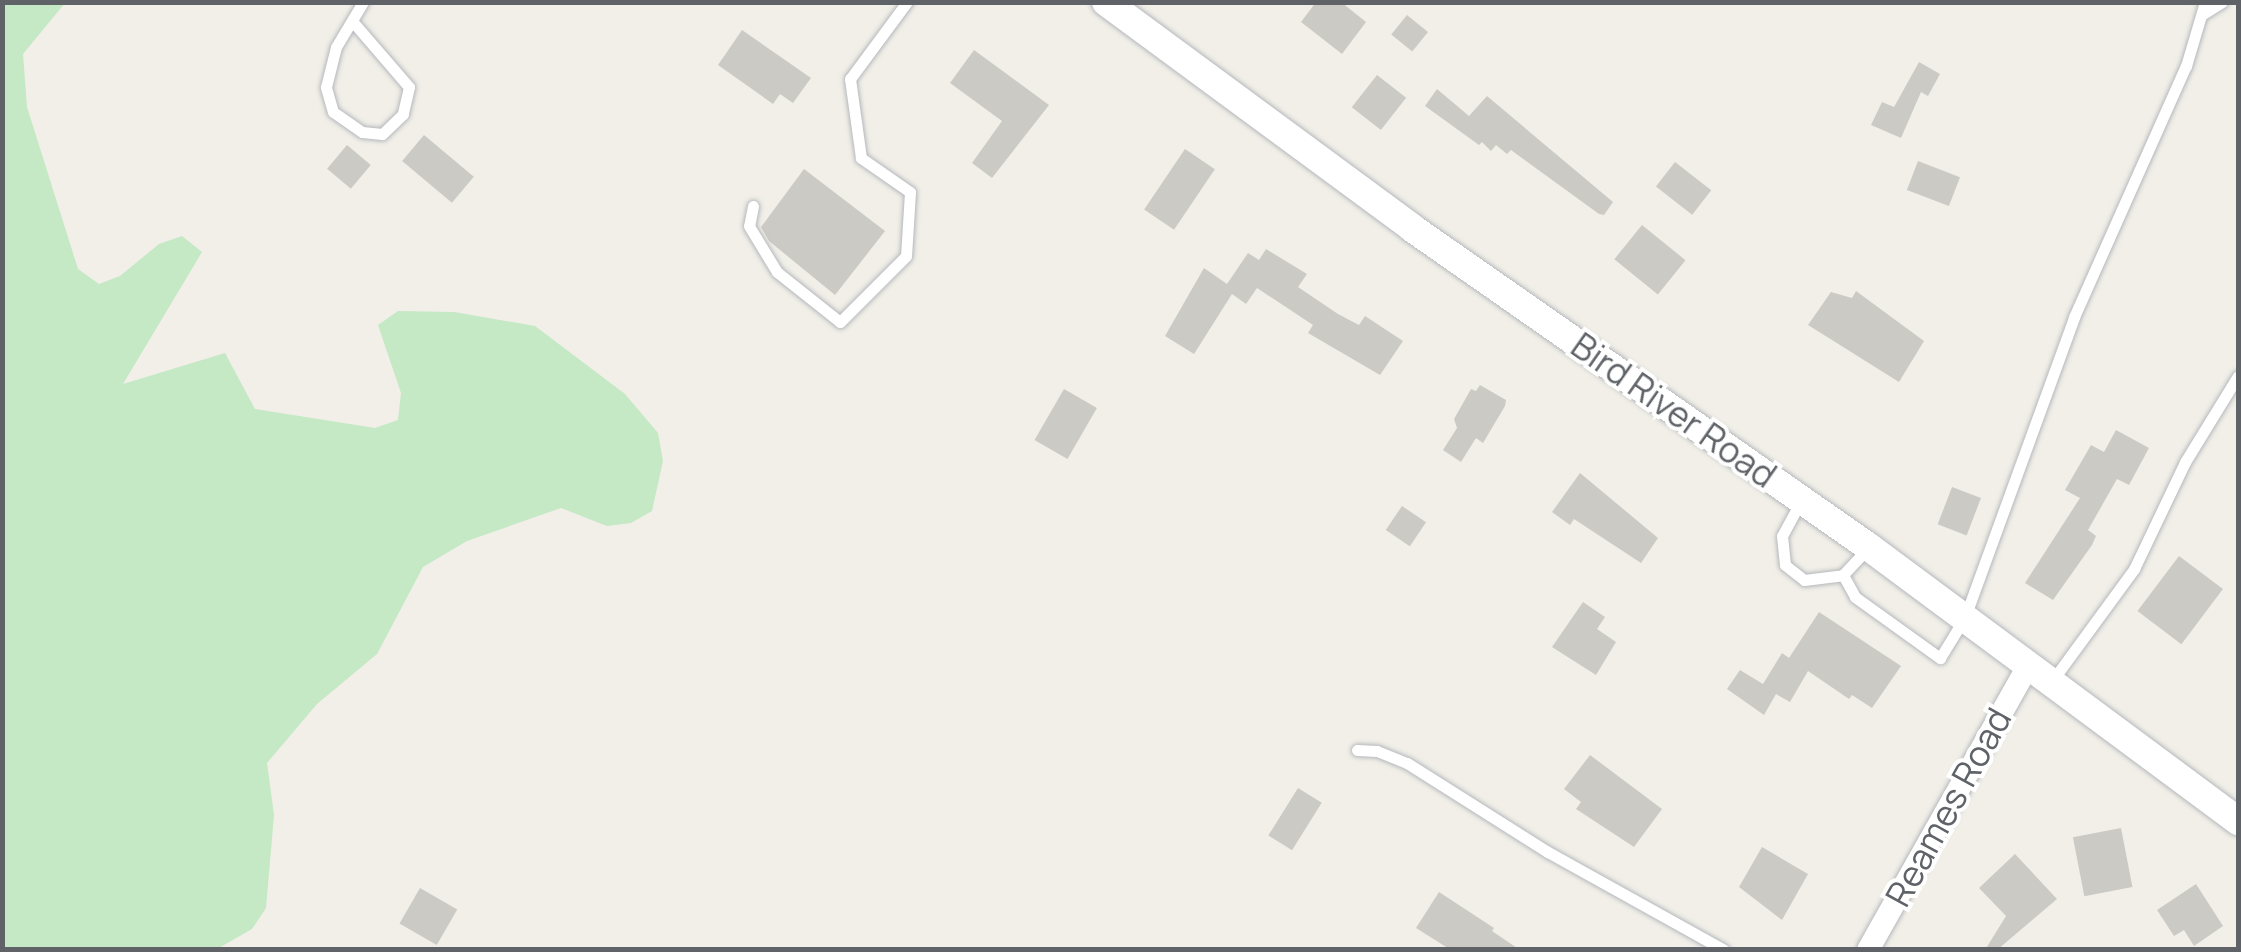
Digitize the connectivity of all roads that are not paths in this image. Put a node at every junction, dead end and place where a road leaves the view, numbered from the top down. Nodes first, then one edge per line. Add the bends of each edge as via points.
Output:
1 (362, 2) edge
2 (907, 2) edge
3 (1106, 2) edge
4 (2222, 2) edge
5 (2204, 8) edge
6 (353, 22) junction
7 (752, 206) dead end
8 (2238, 376) edge
9 (1802, 500) junction
10 (1869, 548) junction
11 (1843, 575) junction
12 (1965, 617) junction
13 (2040, 673) junction
14 (1357, 750) dead end
15 (2237, 816) edge
16 (1724, 950) edge
17 (1868, 950) edge

1 - 6 lane
2 - 7 lane via 850,79 861,158 910,192 906,256 840,322 777,272 749,226
3 - 9 street, Bird River Road via 1427,238
4 - 5 lane
5 - 12 lane via 2186,66 2074,317
6 - 6 lane via 336,47 326,87 333,112 362,132 382,134 403,114 409,87
8 - 13 lane via 2185,462 2134,570
9 - 10 street, Bird River Road
9 - 11 lane via 1782,536 1785,564 1804,580
10 - 11 lane
10 - 12 street, Bird River Road
11 - 12 lane via 1863,604 1940,658
12 - 13 street, Bird River Road
13 - 15 street, Bird River Road
13 - 17 street, Reames Road
14 - 16 lane via 1407,763 1548,852

